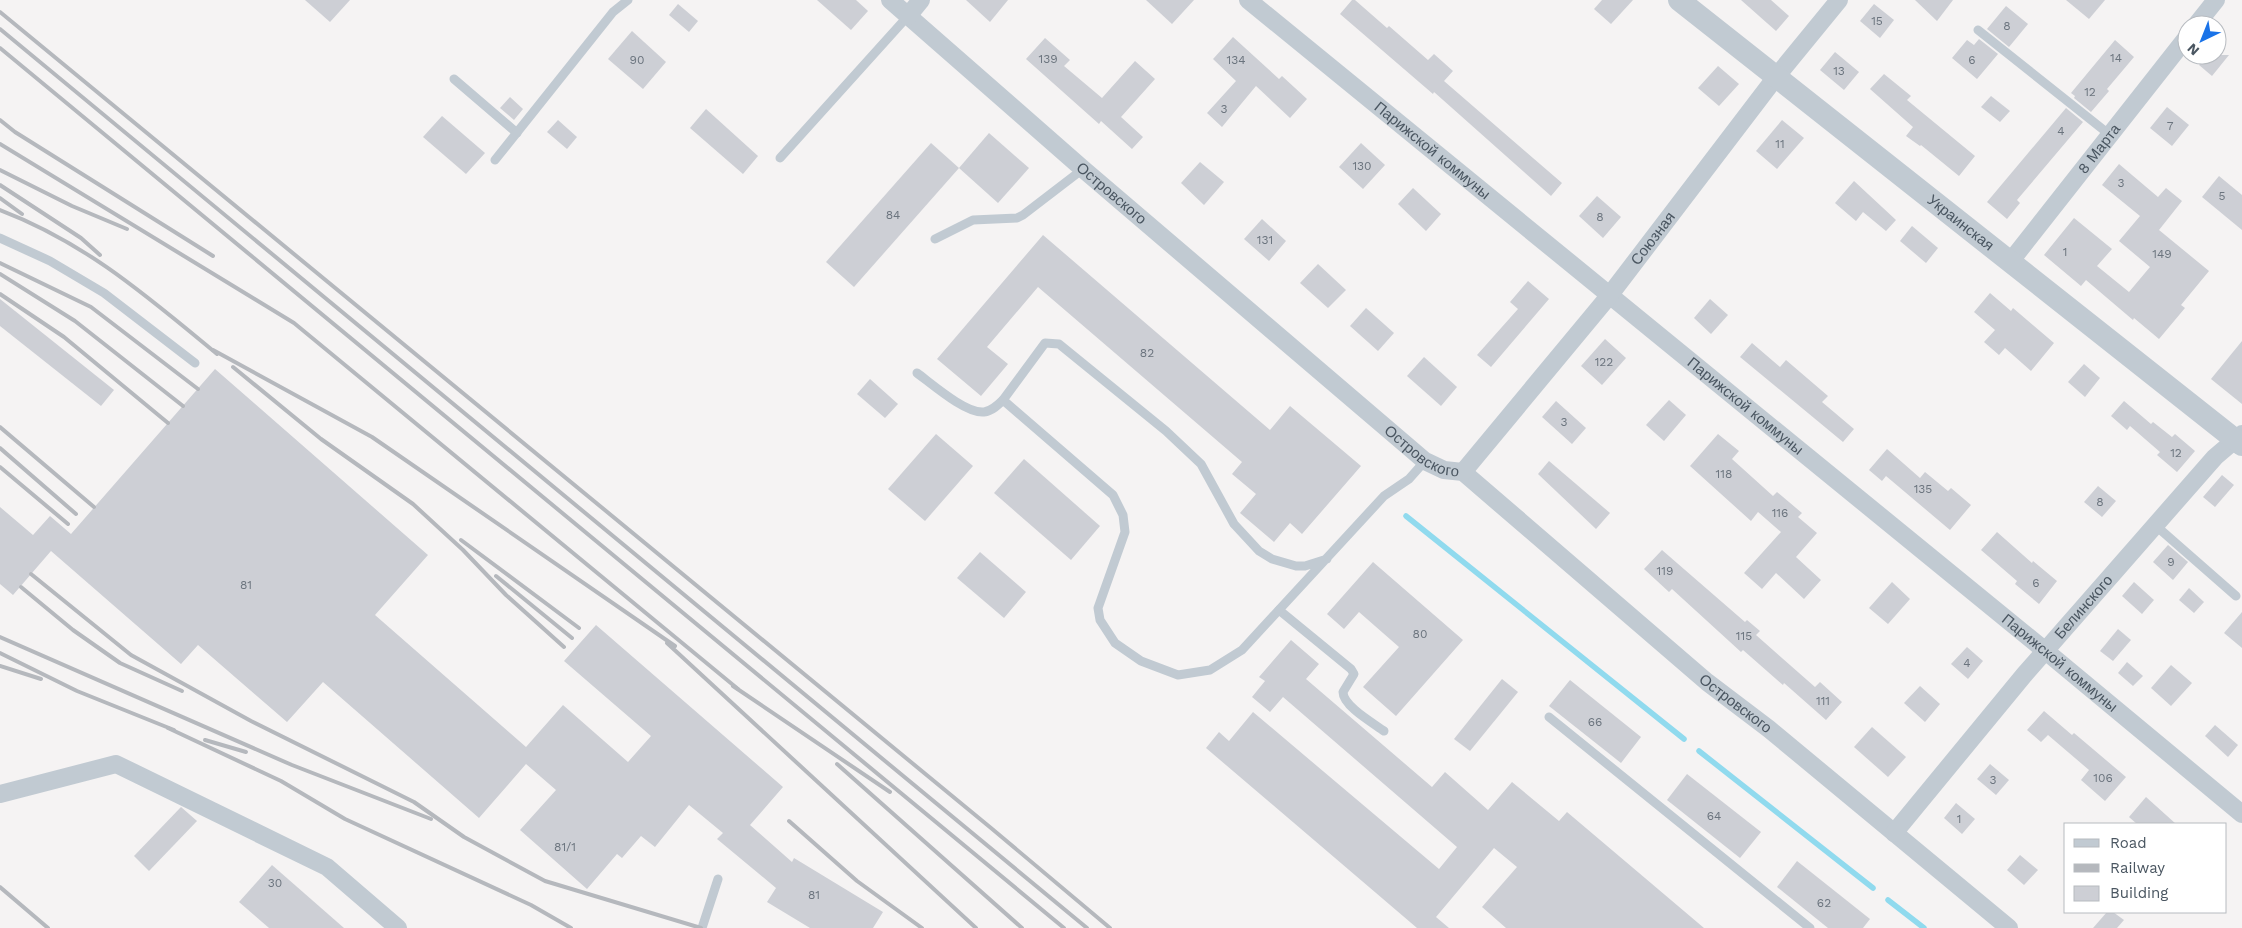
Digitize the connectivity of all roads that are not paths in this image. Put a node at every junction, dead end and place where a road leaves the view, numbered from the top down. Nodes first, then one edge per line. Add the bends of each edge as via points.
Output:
1 (628, 0) edge
2 (890, 0) edge
3 (921, 0) edge
4 (1248, 0) edge
5 (1679, 0) edge
6 (1839, 0) edge
7 (2216, 0) edge
8 (2204, 15) edge
9 (908, 16) junction
10 (1978, 30) dead end
11 (2177, 50) edge
12 (1776, 77) junction
13 (454, 79) dead end
14 (517, 133) junction
15 (2110, 135) junction
16 (780, 158) dead end
17 (494, 160) dead end
18 (1083, 169) junction
19 (0, 238) edge
20 (935, 239) dead end
21 (2010, 262) junction
22 (1609, 296) junction
23 (195, 363) dead end
24 (917, 373) dead end
25 (1003, 400) junction
26 (2240, 440) edge
27 (1426, 461) junction
28 (1463, 472) junction
29 (2155, 525) junction
30 (1327, 559) junction
31 (2236, 596) dead end
32 (1279, 610) junction
33 (2045, 650) junction
34 (1549, 717) dead end
35 (1384, 731) dead end
36 (0, 794) edge
37 (2242, 814) edge
38 (1894, 833) junction
39 (718, 879) dead end
40 (398, 928) edge
41 (702, 928) edge
42 (1810, 928) edge
43 (2009, 928) edge

1 - 14 lane via 613,12
2 - 9 street, Островского
3 - 9 street
4 - 22 street, Парижской коммуны
5 - 12 street, Украинская
6 - 12 street, Союзная
7 - 8 street
9 - 16 lane
9 - 18 street, Островского
10 - 15 lane
11 - 15 street, 8 Марта
12 - 21 street, Украинская
12 - 22 street, Союзная
13 - 14 lane
14 - 17 lane
15 - 21 street, 8 Марта
18 - 20 lane via 1017,218 973,220
18 - 27 street, Островского
19 - 23 lane via 50,261 104,292
21 - 26 street, Украинская
22 - 28 street, Союзная
22 - 33 street, Парижской коммуны
24 - 25 lane via 970,410 983,412
25 - 30 lane via 1046,343 1059,344 1166,431 1201,464 1234,524 1259,551 1272,559 1296,566
25 - 32 lane via 1119,504 1124,515 1125,532 1098,608 1100,620 1115,643 1157,668 1178,675 1197,673 1232,658
26 - 29 street, Белинского via 2215,457
27 - 28 street, Островского via 1444,470
27 - 30 lane via 1384,496
28 - 38 street, Островского via 1707,682
29 - 31 lane
29 - 33 street, Белинского
30 - 32 lane
32 - 35 lane via 1351,669 1354,674 1343,698
33 - 37 street, Парижской коммуны
33 - 38 street, Белинского
34 - 42 lane
36 - 40 street via 116,764 327,866
38 - 43 street, Островского
39 - 41 lane

